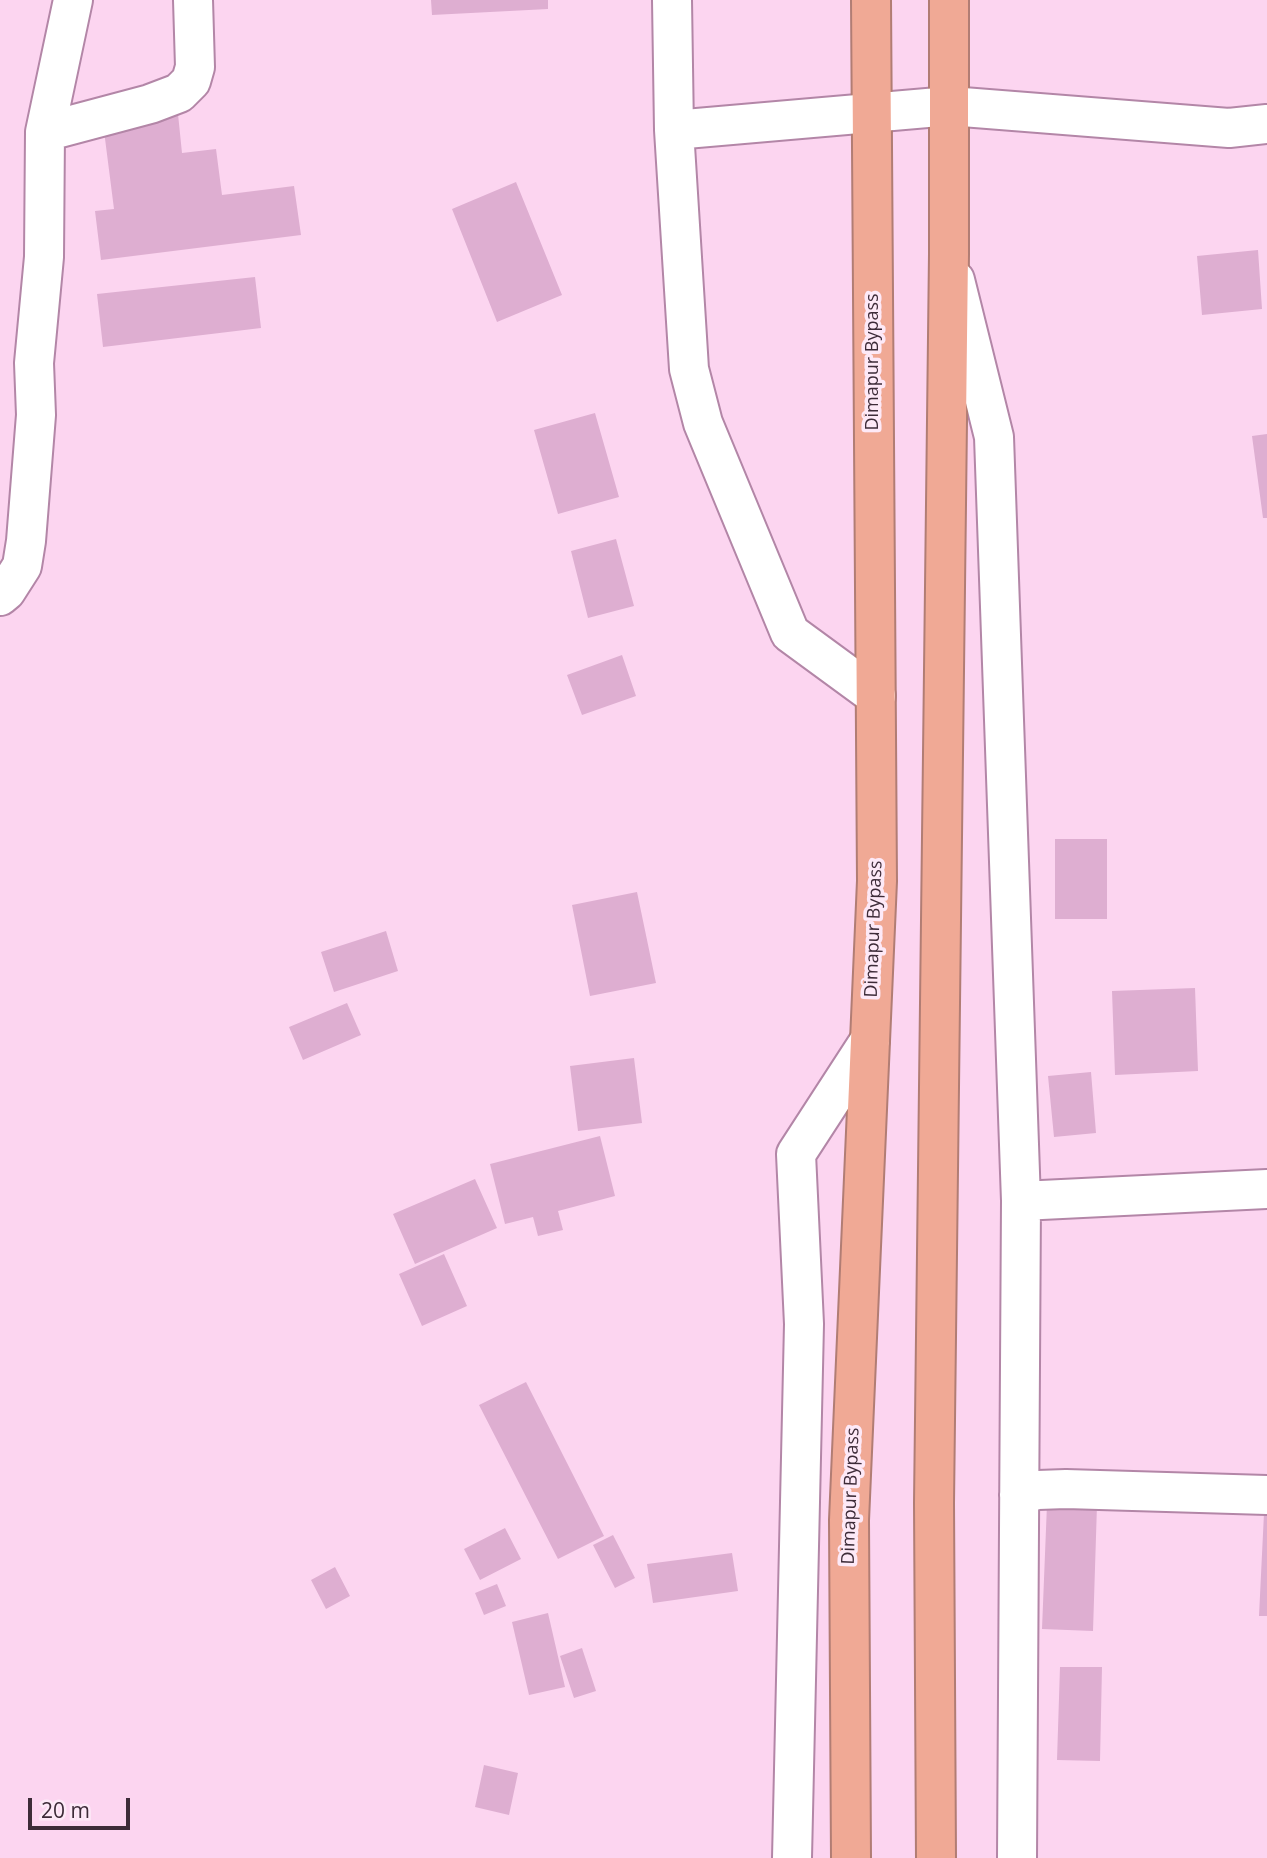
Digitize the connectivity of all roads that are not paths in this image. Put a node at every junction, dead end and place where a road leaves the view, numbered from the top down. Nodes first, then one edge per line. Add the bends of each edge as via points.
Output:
1 (73, 0) edge
2 (193, 0) edge
3 (672, 0) edge
4 (871, 0) edge
5 (949, 0) edge
6 (950, 106) junction
7 (871, 113) junction
8 (1267, 124) edge
9 (674, 131) junction
10 (45, 132) junction
11 (949, 254) junction
12 (0, 596) edge
13 (876, 696) junction
14 (870, 1040) junction
15 (1267, 1189) edge
16 (1021, 1201) junction
17 (1018, 1495) junction
18 (1267, 1495) edge
19 (792, 1858) edge
20 (851, 1858) edge
21 (936, 1858) edge
22 (1017, 1858) edge

1 - 10 street
2 - 10 street via 195,67 191,81 179,93
3 - 9 street
4 - 7 highway, Dimapur Bypass
5 - 6 highway
6 - 7 street
6 - 8 street via 1229,128
6 - 11 highway
7 - 9 street
7 - 13 highway, Dimapur Bypass
9 - 13 street via 690,369 703,423 790,633
10 - 12 street via 44,257 26,541 22,566
11 - 16 street via 994,437
11 - 21 highway via 934,1502
13 - 14 highway, Dimapur Bypass via 877,881
14 - 19 street via 796,1154 804,1324
14 - 20 highway, Dimapur Bypass via 849,1520
15 - 16 street
16 - 17 street
17 - 18 street via 1066,1489
17 - 22 street

